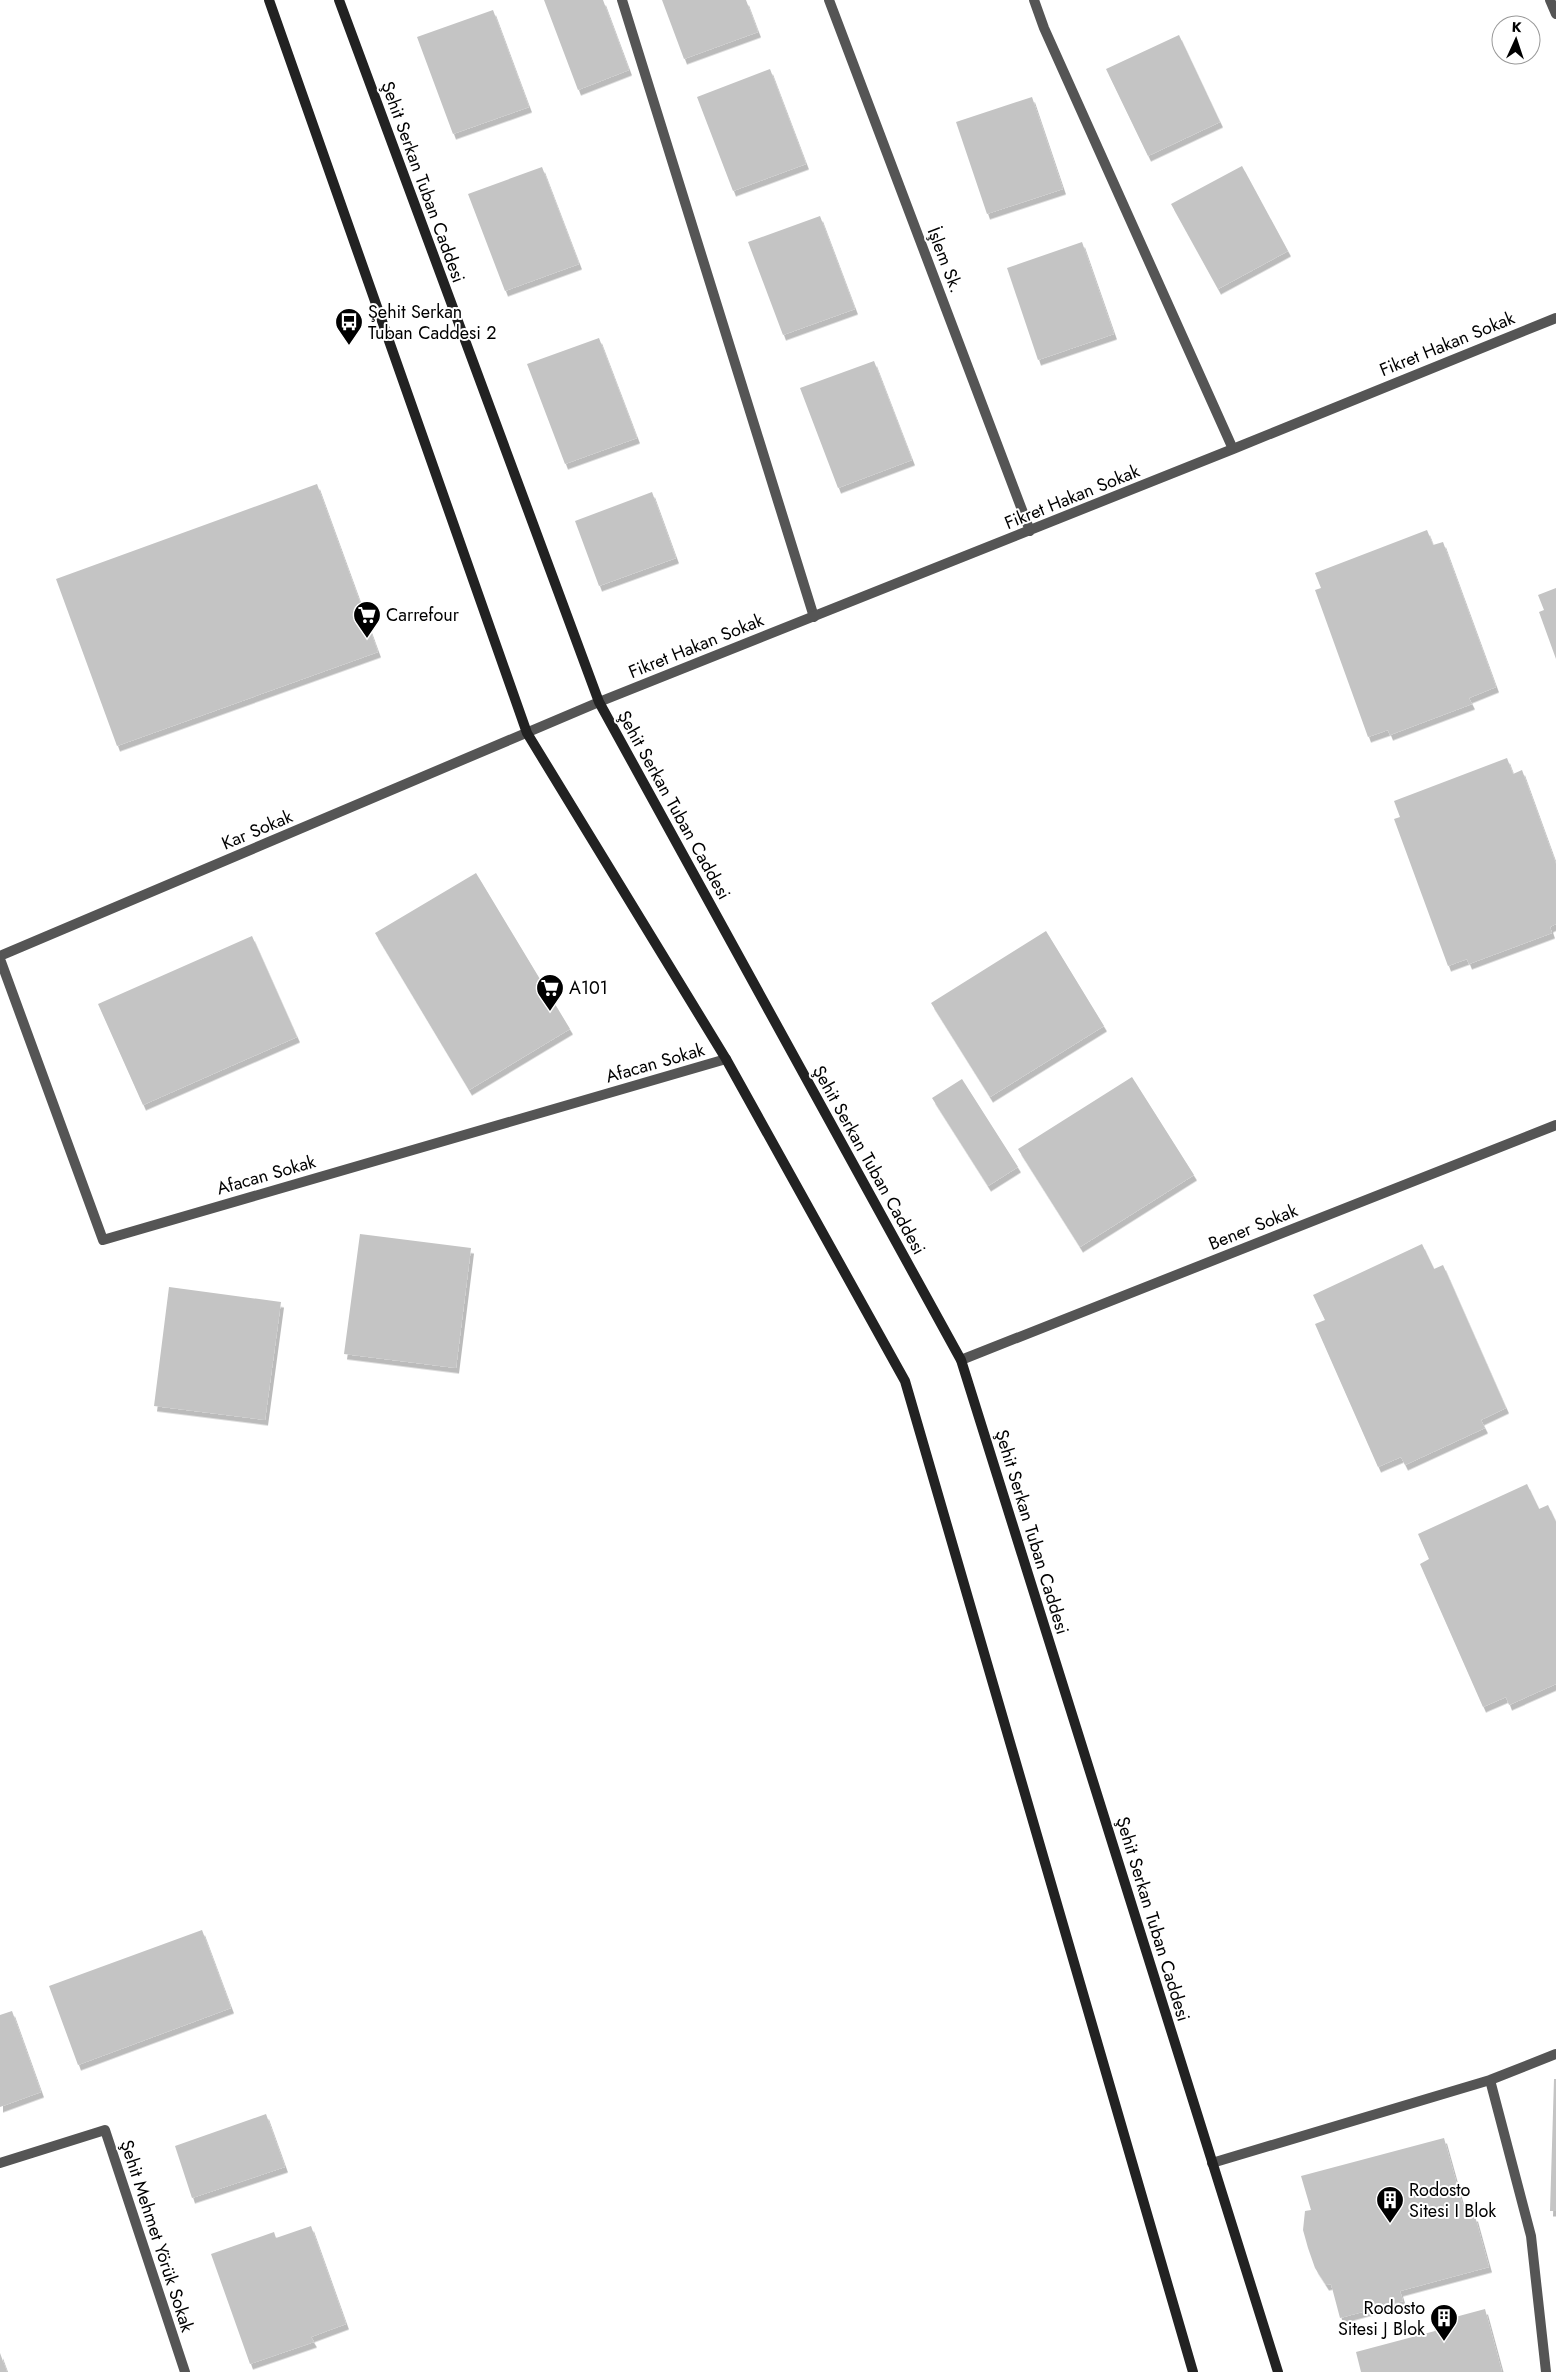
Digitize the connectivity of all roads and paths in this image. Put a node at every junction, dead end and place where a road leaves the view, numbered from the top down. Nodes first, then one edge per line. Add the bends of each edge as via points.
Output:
1 (269, 0) edge
2 (339, 0) edge
3 (622, 0) edge
4 (829, 0) edge
5 (1034, 0) edge
6 (1550, 0) edge
7 (1556, 14) edge
8 (1556, 318) edge
9 (1234, 449) junction
10 (1030, 531) junction
11 (814, 617) junction
12 (599, 702) junction
13 (527, 733) junction
14 (0, 958) edge
15 (726, 1059) junction
16 (1556, 1125) edge
17 (961, 1360) junction
18 (1556, 2054) edge
19 (1490, 2080) junction
20 (1212, 2162) junction
21 (0, 2163) edge
22 (185, 2372) edge
23 (1193, 2372) edge
24 (1278, 2372) edge
25 (1546, 2372) edge

1 - 13 main road
2 - 12 main road, Şehit Serkan Tuban Caddesi
3 - 11 street
4 - 10 street, İşlem Sk.
5 - 9 street
6 - 7 street
8 - 9 street, Fikret Hakan Sokak
9 - 10 street, Fikret Hakan Sokak
10 - 11 street, Fikret Hakan Sokak
11 - 12 street, Fikret Hakan Sokak
12 - 13 street, Fikret Hakan Sokak
12 - 17 main road, Şehit Serkan Tuban Caddesi
13 - 14 street, Kar Sokak
13 - 15 main road
14 - 15 street, Afacan Sokak via 102,1240
15 - 23 main road via 905,1381
16 - 17 street, Bener Sokak
17 - 20 main road, Şehit Serkan Tuban Caddesi
18 - 19 street
19 - 20 street
19 - 25 street via 1531,2236
20 - 24 main road, Şehit Serkan Tuban Caddesi
21 - 22 street, Şehit Mehmet Yörük Sokak via 105,2130

